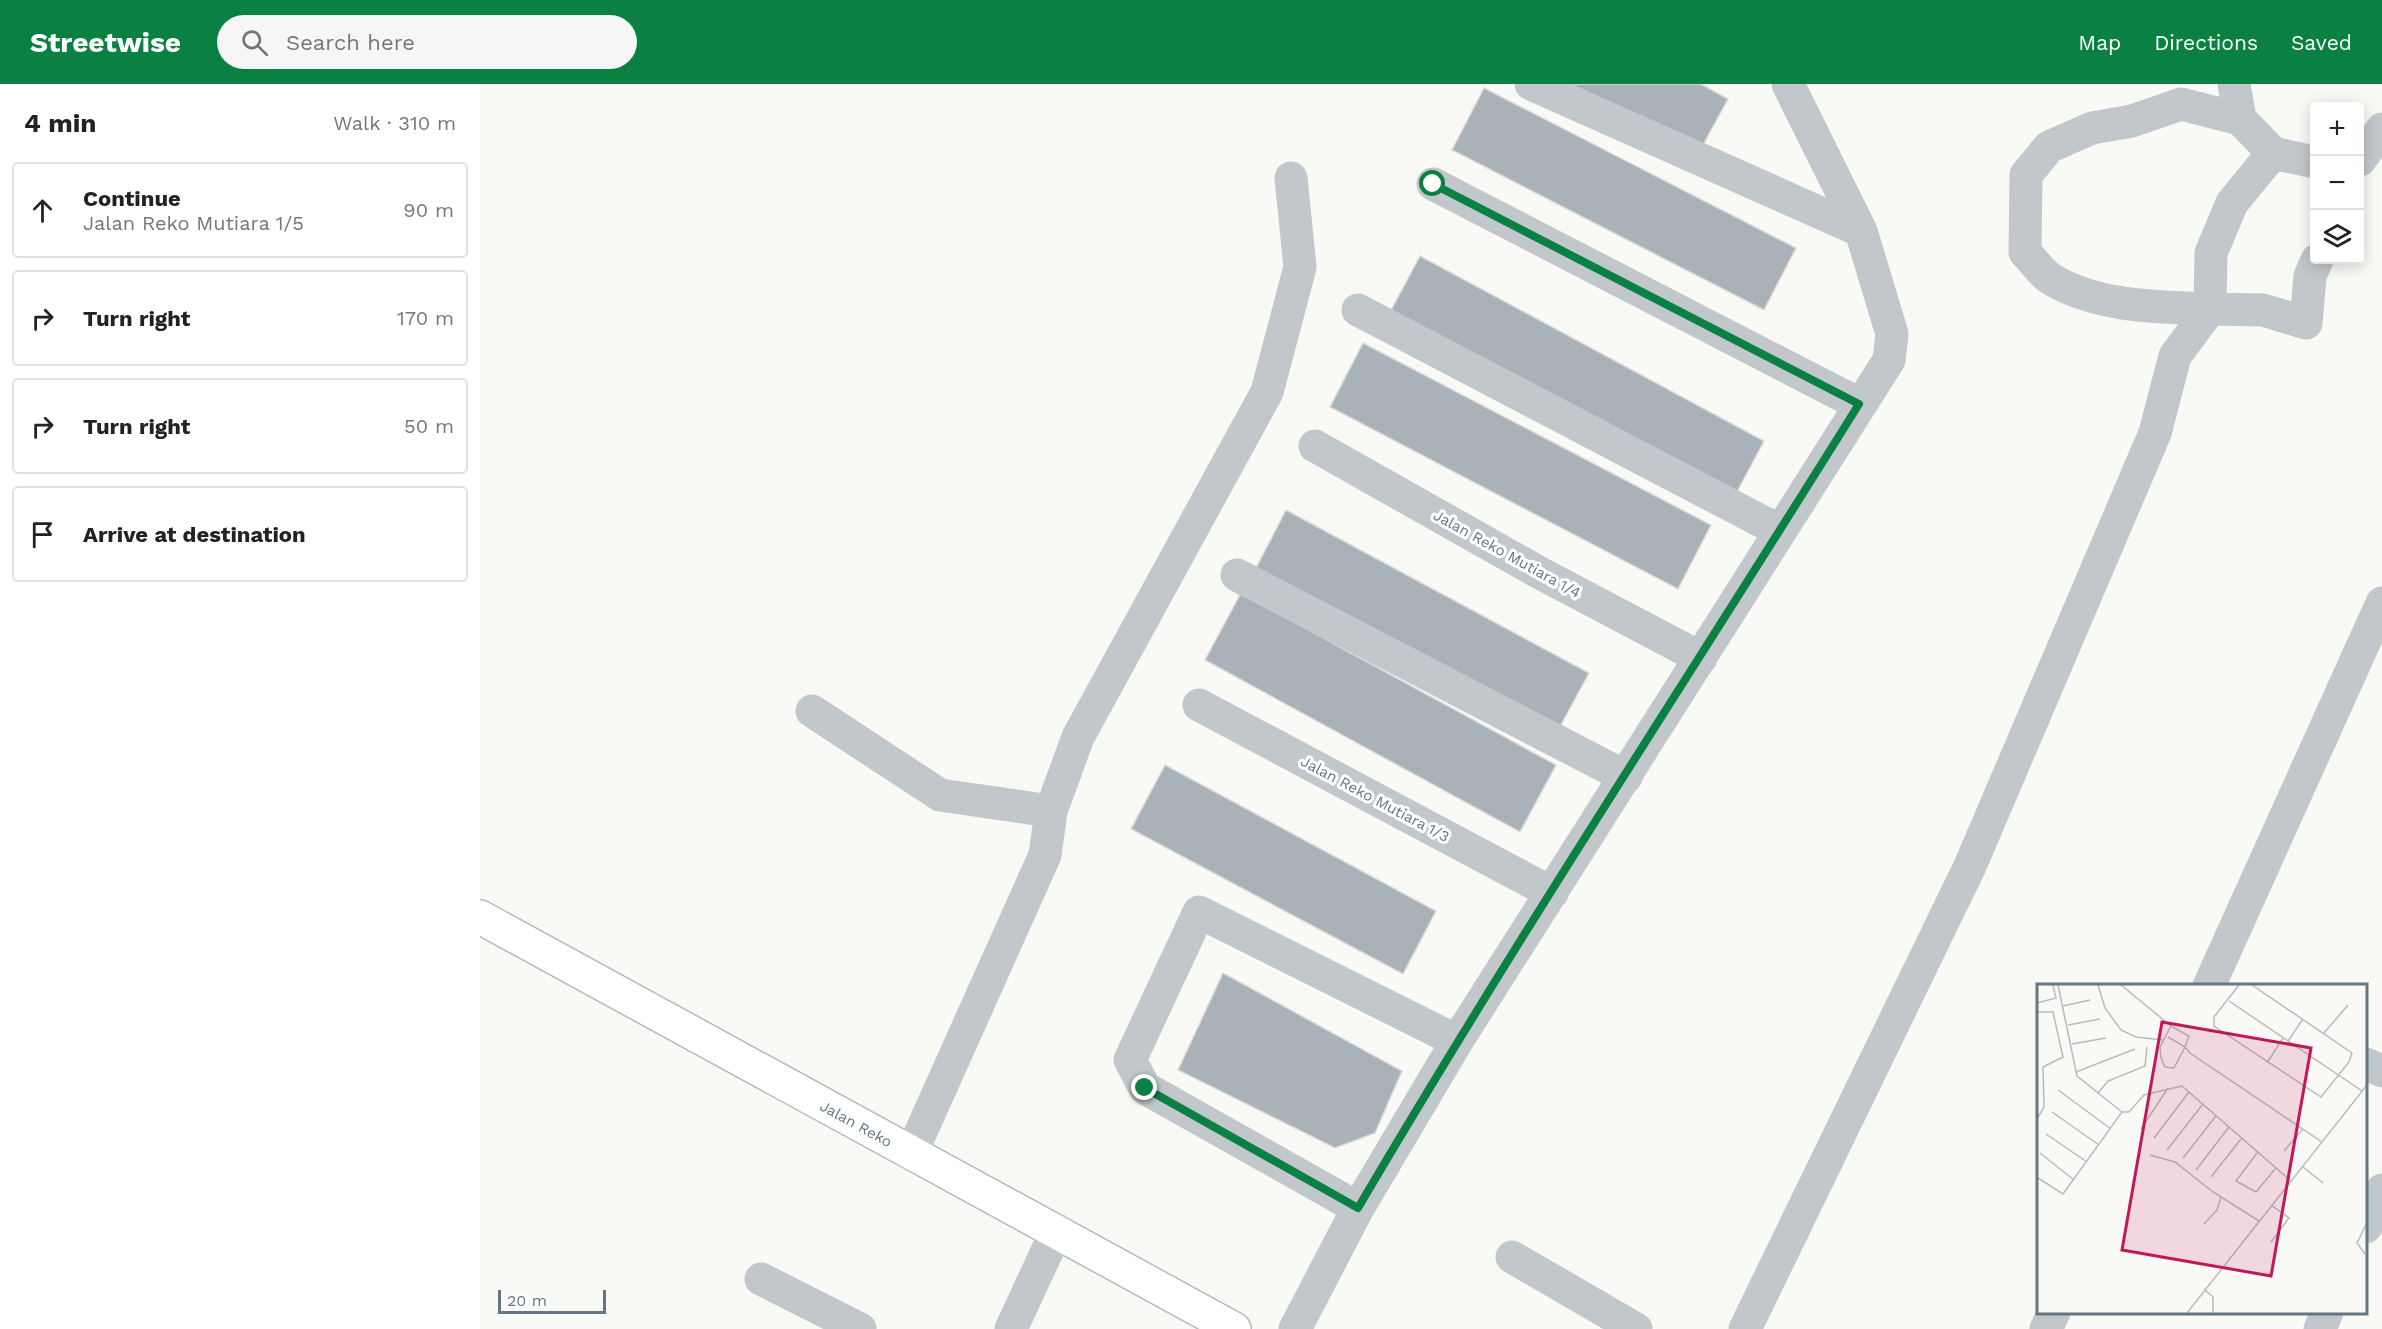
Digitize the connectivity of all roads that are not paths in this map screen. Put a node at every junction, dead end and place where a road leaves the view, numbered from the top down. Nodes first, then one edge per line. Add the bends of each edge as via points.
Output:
1 (1531, 84) edge
2 (1788, 84) edge
3 (2234, 84) edge
4 (2240, 119) junction
5 (2382, 129) edge
6 (2273, 153) junction
7 (2363, 156) edge
8 (2310, 161) edge
9 (1291, 178) dead end
10 (1433, 184) dead end
11 (1861, 231) junction
12 (2315, 264) edge
13 (2210, 309) junction
14 (1358, 310) dead end
15 (1859, 404) junction
16 (1315, 446) dead end
17 (1780, 531) junction
18 (1237, 574) dead end
19 (2382, 603) edge
20 (1701, 658) junction
21 (1199, 705) dead end
22 (812, 711) dead end
23 (1626, 777) junction
24 (1052, 811) junction
25 (1552, 893) junction
26 (480, 917) edge
27 (2210, 984) edge
28 (1457, 1041) junction
29 (2367, 1064) edge
30 (2382, 1071) edge
31 (911, 1154) junction
32 (2382, 1190) edge
33 (1358, 1208) junction
34 (2367, 1225) edge
35 (1057, 1230) junction
36 (1512, 1257) dead end
37 (761, 1279) dead end
38 (2053, 1314) edge
39 (2326, 1314) edge
40 (860, 1329) edge
41 (1011, 1329) edge
42 (1234, 1329) edge
43 (1295, 1329) edge
44 (1636, 1329) edge
45 (1745, 1329) edge
46 (2046, 1329) edge
47 (2320, 1329) edge

1 - 11 street
2 - 11 street
3 - 4 street
4 - 6 street
4 - 13 street via 2181,104 2092,128 2049,147 2026,175 2025,252 2049,278 2091,297 2155,307
5 - 7 street
6 - 8 street
6 - 13 street via 2232,203 2211,254
9 - 24 street via 1300,267 1267,392 1078,737
10 - 15 street
11 - 15 street via 1892,334 1889,360
12 - 13 street via 2310,276 2306,323 2264,310
13 - 45 street via 2175,356 2155,433 1970,866
14 - 17 street
15 - 17 street
16 - 20 street, Jalan Reko Mutiara 1/4 via 1540,573
17 - 20 street
18 - 23 street
19 - 27 street
20 - 23 street
21 - 25 street, Jalan Reko Mutiara 1/3
22 - 24 street via 940,795
23 - 25 street
24 - 31 street via 1045,855
25 - 28 street
26 - 31 main road, Jalan Reko
28 - 33 street
28 - 33 street via 1199,912 1130,1060 1145,1088
29 - 30 street
31 - 35 main road, Jalan Reko
32 - 34 street
33 - 43 street
35 - 41 street
35 - 42 main road, Jalan Reko
36 - 44 street
37 - 40 street
38 - 46 street
39 - 47 street

